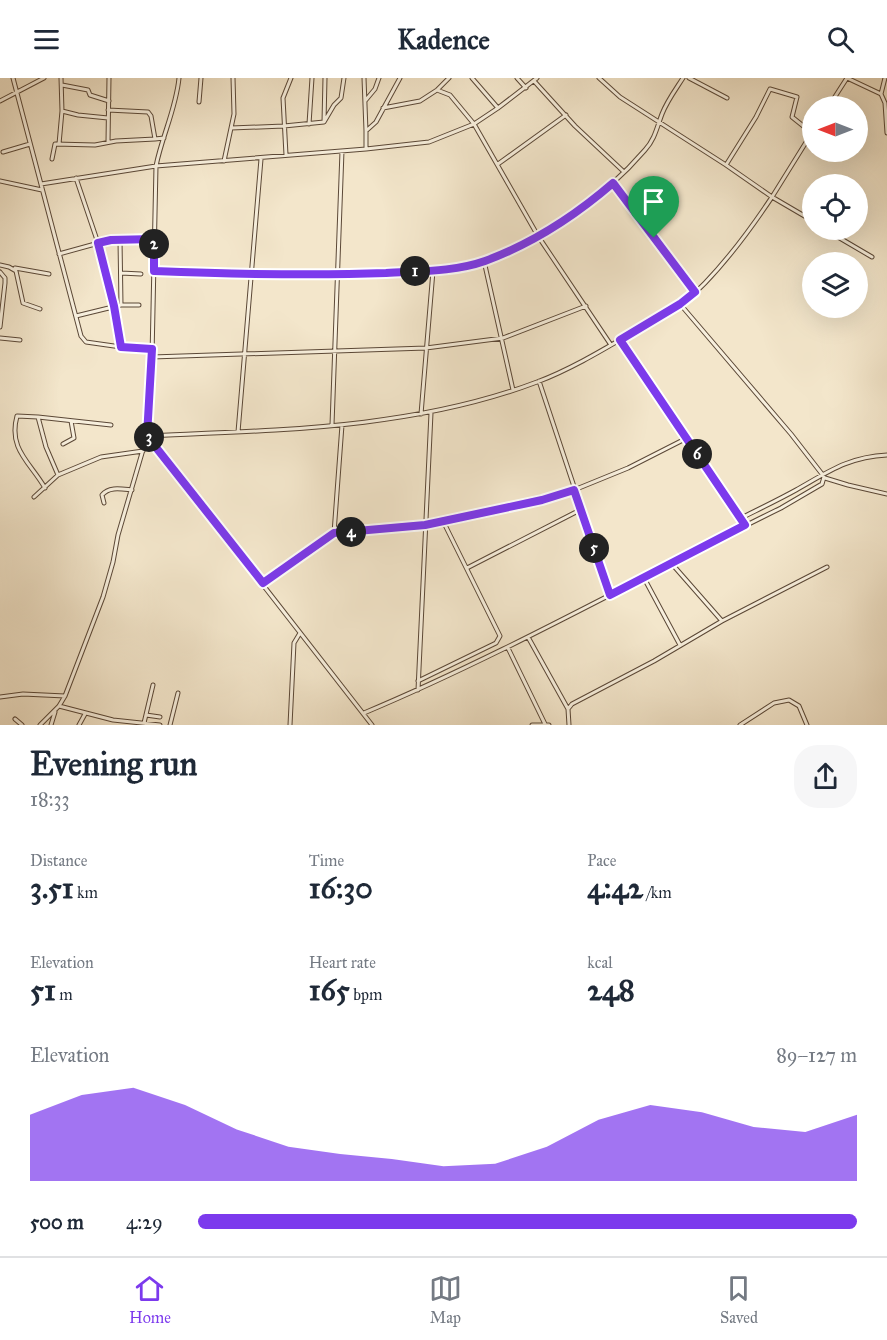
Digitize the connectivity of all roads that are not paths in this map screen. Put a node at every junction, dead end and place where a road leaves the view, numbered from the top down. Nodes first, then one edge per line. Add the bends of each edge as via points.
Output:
1 (13, 78) edge
2 (44, 78) edge
3 (62, 78) edge
4 (109, 78) edge
5 (179, 78) edge
6 (201, 78) edge
7 (233, 78) edge
8 (291, 78) edge
9 (312, 78) edge
10 (325, 78) edge
11 (344, 78) edge
12 (364, 78) edge
13 (379, 78) edge
14 (400, 78) edge
15 (450, 78) edge
16 (472, 78) edge
17 (517, 78) edge
18 (599, 78) edge
19 (683, 78) edge
20 (689, 78) edge
21 (847, 78) edge
22 (885, 78) edge
23 (535, 79) edge
24 (62, 85) junction
25 (526, 88) junction
26 (437, 90) junction
27 (16, 92) junction
28 (881, 94) junction
29 (835, 96) edge
30 (727, 98) dead end
31 (0, 101) edge
32 (108, 101) junction
33 (365, 101) junction
34 (199, 102) dead end
35 (383, 108) junction
36 (498, 108) junction
37 (108, 110) junction
38 (62, 111) junction
39 (566, 115) junction
40 (108, 118) junction
41 (324, 122) junction
42 (660, 122) junction
43 (309, 124) junction
44 (474, 124) junction
45 (802, 124) edge
46 (284, 126) junction
47 (231, 128) junction
48 (366, 131) junction
49 (887, 134) edge
50 (164, 138) junction
51 (155, 139) junction
52 (108, 142) junction
53 (30, 144) junction
54 (59, 144) junction
55 (802, 148) edge
56 (366, 149) junction
57 (342, 151) junction
58 (3, 152) dead end
59 (286, 156) junction
60 (52, 159) dead end
61 (261, 159) junction
62 (224, 161) junction
63 (498, 164) junction
64 (726, 165) junction
65 (156, 166) junction
66 (623, 171) junction
67 (76, 178) junction
68 (0, 181) edge
69 (613, 183) junction
70 (41, 184) junction
71 (43, 190) junction
72 (772, 197) junction
73 (802, 215) edge
74 (538, 236) junction
75 (154, 239) junction
76 (120, 240) junction
77 (843, 240) edge
78 (98, 243) junction
79 (59, 254) junction
80 (872, 257) dead end
81 (484, 261) junction
82 (0, 266) edge
83 (13, 268) junction
84 (154, 271) junction
85 (432, 271) junction
86 (0, 272) edge
87 (121, 273) junction
88 (49, 274) dead end
89 (141, 274) dead end
90 (250, 275) junction
91 (337, 275) junction
92 (695, 292) junction
93 (680, 304) junction
94 (121, 305) junction
95 (139, 305) dead end
96 (114, 306) junction
97 (586, 306) junction
98 (40, 309) dead end
99 (76, 316) junction
100 (0, 327) edge
101 (0, 338) edge
102 (502, 338) junction
103 (20, 340) dead end
104 (620, 340) junction
105 (612, 345) junction
106 (121, 347) junction
107 (426, 348) junction
108 (152, 349) junction
109 (335, 351) junction
110 (243, 354) junction
111 (152, 357) junction
112 (539, 381) junction
113 (513, 390) junction
114 (431, 413) junction
115 (421, 414) junction
116 (38, 417) junction
117 (71, 421) junction
118 (342, 425) junction
119 (111, 426) dead end
120 (332, 426) junction
121 (238, 432) junction
122 (147, 436) junction
123 (687, 438) junction
124 (63, 444) dead end
125 (143, 451) junction
126 (887, 455) edge
127 (58, 475) junction
128 (823, 476) junction
129 (45, 488) junction
130 (132, 490) junction
131 (574, 490) junction
132 (887, 494) edge
133 (34, 497) dead end
134 (777, 501) junction
135 (104, 503) dead end
136 (781, 508) junction
137 (581, 510) junction
138 (741, 518) junction
139 (442, 521) junction
140 (425, 525) junction
141 (745, 525) junction
142 (334, 533) junction
143 (672, 564) junction
144 (827, 567) dead end
145 (467, 568) junction
146 (644, 578) junction
147 (263, 583) junction
148 (610, 595) junction
149 (722, 621) junction
150 (301, 632) junction
151 (528, 637) junction
152 (680, 645) junction
153 (507, 648) junction
154 (418, 681) junction
155 (153, 685) dead end
156 (418, 691) junction
157 (178, 693) dead end
158 (65, 696) junction
159 (0, 697) edge
160 (59, 706) junction
161 (568, 709) junction
162 (55, 712) junction
163 (364, 713) junction
164 (85, 714) junction
165 (146, 715) junction
166 (160, 717) dead end
167 (15, 718) dead end
168 (144, 723) junction
169 (547, 724) edge
170 (22, 725) edge
171 (40, 725) edge
172 (51, 725) edge
173 (79, 725) edge
174 (160, 725) edge
175 (170, 725) edge
176 (290, 725) edge
177 (372, 725) edge
178 (532, 725) edge
179 (569, 725) edge
180 (740, 725) edge
181 (807, 725) edge

1 - 27 street
2 - 27 street
3 - 24 street
4 - 32 street
5 - 50 street
6 - 34 street
7 - 47 street
8 - 46 street via 283,98
9 - 43 street
10 - 41 street
11 - 41 street via 342,98
12 - 33 street
13 - 33 street
14 - 35 street
15 - 26 street
16 - 36 street
17 - 25 street
18 - 42 street via 620,97
19 - 42 street
20 - 30 street
21 - 28 street
21 - 29 street
22 - 28 street
23 - 25 street
23 - 39 street
24 - 32 street via 88,90 90,95
24 - 38 street
25 - 36 street
26 - 35 street via 412,104
26 - 44 street via 450,95
27 - 31 street
27 - 53 street
28 - 49 street
32 - 37 street
33 - 48 street
35 - 48 street
36 - 44 street
37 - 40 street
37 - 51 street via 148,112
38 - 40 street
38 - 54 street
39 - 63 street
39 - 66 street
40 - 52 street
41 - 43 street
42 - 64 street
42 - 66 street via 646,150
43 - 46 street
44 - 56 street via 429,142
44 - 63 street
45 - 64 street via 792,117 797,97 770,89
46 - 47 street
46 - 59 street
47 - 62 street
48 - 56 street
50 - 51 street
50 - 65 street
51 - 52 street
52 - 54 street
53 - 58 street
53 - 70 street
54 - 60 street via 54,145
55 - 72 street
56 - 57 street
57 - 59 street
57 - 91 street
59 - 61 street
61 - 62 street
61 - 90 street
62 - 65 street
63 - 74 street
64 - 72 street
65 - 67 street
65 - 75 street
66 - 69 street
67 - 70 street
67 - 78 street
68 - 71 street
69 - 74 street
69 - 92 street
70 - 71 street
71 - 79 street
72 - 73 street
72 - 92 street via 748,233
74 - 81 street
74 - 97 street
75 - 76 street
75 - 84 street
76 - 78 street
76 - 87 street
77 - 80 street
78 - 79 street
78 - 96 street
79 - 99 street
81 - 85 street
81 - 102 street
82 - 83 street
83 - 88 street
83 - 98 street via 18,274 23,303
84 - 90 street
84 - 108 street
85 - 91 street
85 - 107 street
86 - 100 street via 5,278
87 - 89 street
87 - 94 street
90 - 91 street
90 - 110 street
91 - 109 street
92 - 93 street
93 - 104 street
93 - 128 street
94 - 95 street
94 - 96 street
96 - 99 street
96 - 106 street
97 - 102 street
97 - 105 street
99 - 106 street via 86,342
101 - 103 street
102 - 107 street
102 - 113 street
104 - 105 street
104 - 123 street
105 - 112 street
106 - 108 street
107 - 109 street
107 - 115 street
108 - 111 street
109 - 110 street
109 - 120 street
110 - 111 street
110 - 121 street
111 - 122 street
112 - 113 street
112 - 131 street
113 - 114 street
114 - 115 street
114 - 140 street
115 - 118 street
116 - 117 street
116 - 127 street
116 - 129 street via 17,416 15,440
117 - 119 street
117 - 124 street via 74,438
118 - 120 street
118 - 142 street
120 - 121 street
121 - 122 street
122 - 125 street
122 - 147 street
123 - 131 street
123 - 138 street
125 - 127 street via 101,458
125 - 130 street
126 - 128 street via 854,460
127 - 129 street
128 - 132 street
128 - 134 street
128 - 136 street via 820,486
129 - 133 street
130 - 135 street via 104,491
130 - 158 street via 104,597
131 - 137 street
131 - 139 street
134 - 136 street
134 - 138 street
136 - 141 street
137 - 145 street
137 - 148 street
138 - 141 street
139 - 140 street
139 - 145 street
140 - 142 street
140 - 154 street
141 - 143 street
142 - 147 street
143 - 146 street
143 - 149 street
144 - 149 street
145 - 154 street via 499,631 499,640
146 - 148 street
146 - 152 street
147 - 150 street
148 - 151 street
149 - 152 street
150 - 163 street
150 - 176 street via 294,644
151 - 153 street
151 - 161 street
152 - 161 street
153 - 156 street
153 - 169 street
154 - 156 street
155 - 165 street
156 - 163 street
157 - 175 street
158 - 159 street
158 - 160 street
160 - 162 street
160 - 164 street
161 - 179 street
162 - 171 street
162 - 172 street
163 - 177 street
164 - 168 street
164 - 173 street
165 - 166 street
165 - 168 street
167 - 170 street
168 - 174 street
169 - 178 street
180 - 181 street via 774,704 789,700 800,706

